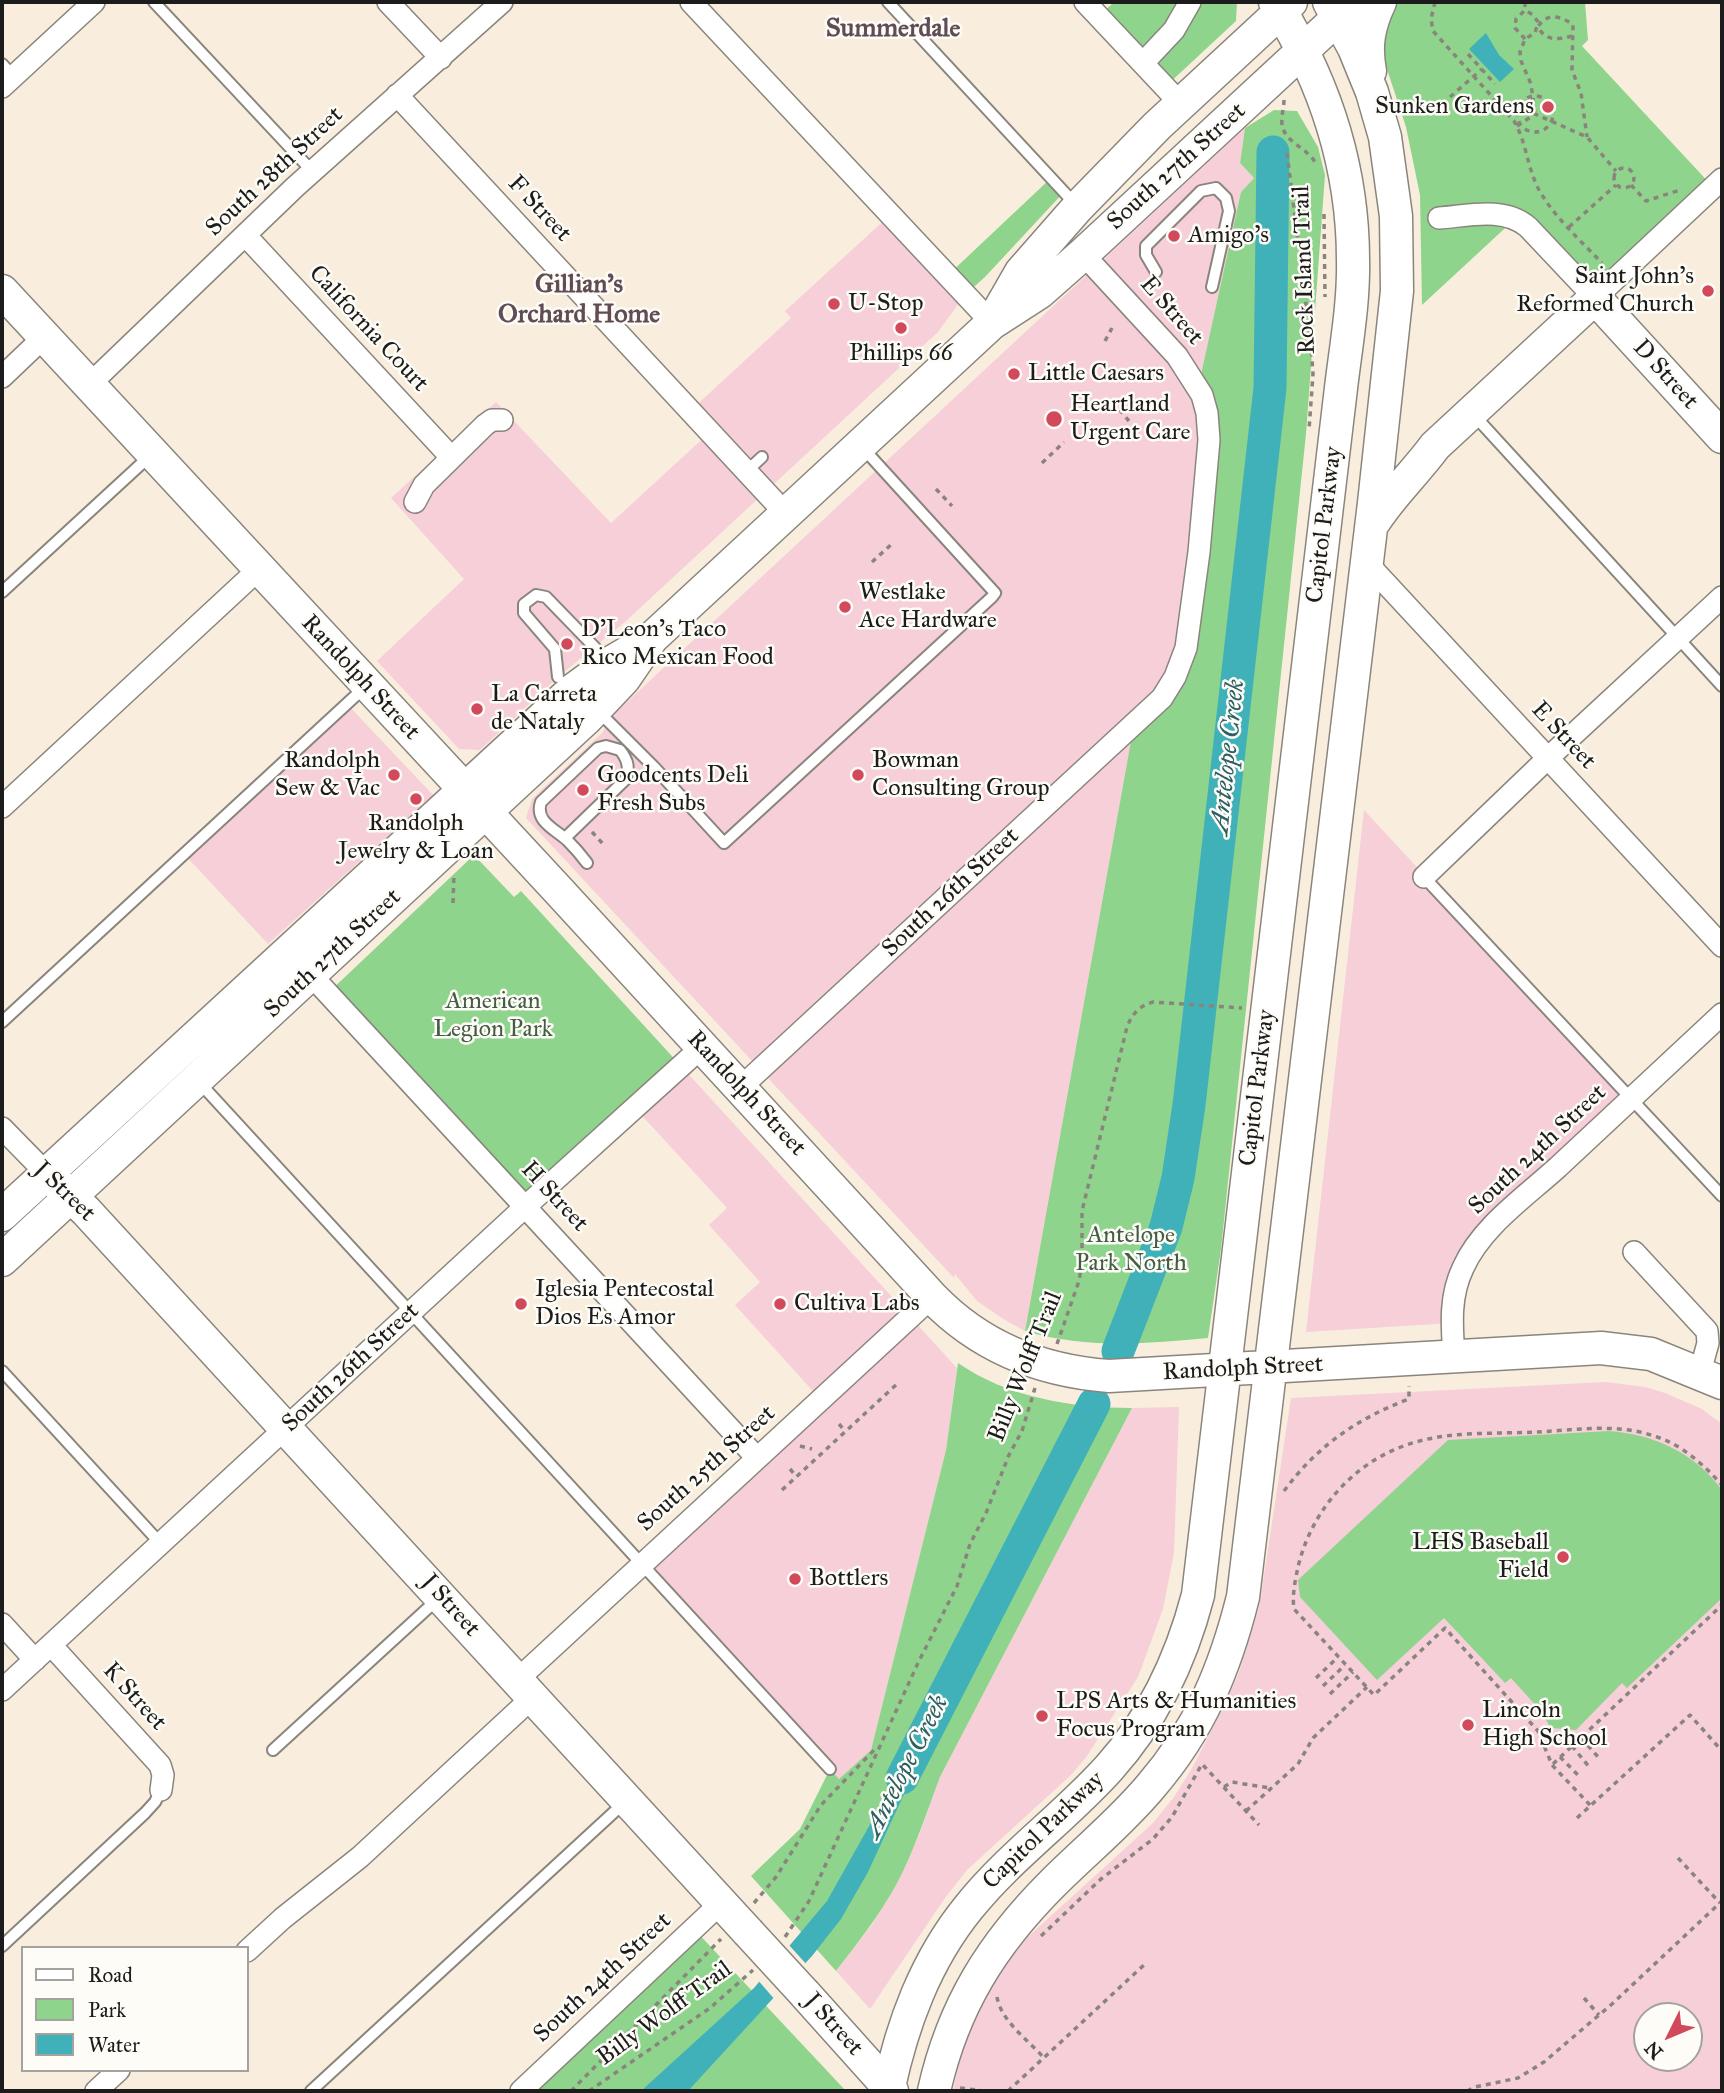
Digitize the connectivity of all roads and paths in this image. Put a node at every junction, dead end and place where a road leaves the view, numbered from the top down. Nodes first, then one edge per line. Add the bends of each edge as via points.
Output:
1 (94, 2) edge
2 (154, 2) edge
3 (388, 2) edge
4 (502, 2) edge
5 (691, 2) edge
6 (888, 2) edge
7 (1085, 2) edge
8 (1190, 2) edge
9 (1380, 2) edge
10 (1435, 2) edge
11 (1525, 2) edge
12 (1282, 5) edge
13 (1341, 7) edge
14 (1525, 10) junction
15 (1538, 27) junction
16 (1572, 36) junction
17 (1525, 39) junction
18 (1304, 50) junction
19 (1468, 54) dead end
20 (441, 58) junction
21 (1143, 63) junction
22 (1482, 69) junction
23 (5, 76) edge
24 (1474, 76) junction
25 (1495, 84) dead end
26 (397, 95) junction
27 (1534, 96) junction
28 (1450, 97) dead end
29 (1284, 102) dead end
30 (1180, 103) junction
31 (1535, 114) junction
32 (1551, 122) junction
33 (1519, 125) junction
34 (1385, 137) junction
35 (1587, 137) junction
36 (1287, 152) dead end
37 (1318, 169) dead end
38 (312, 171) junction
39 (1616, 171) junction
40 (1616, 185) junction
41 (1631, 186) junction
42 (1719, 188) edge
43 (1681, 189) dead end
44 (1079, 207) junction
45 (1324, 213) dead end
46 (1439, 218) dead end
47 (1569, 228) junction
48 (246, 236) junction
49 (1083, 254) junction
50 (1601, 263) dead end
51 (1156, 272) dead end
52 (1212, 287) dead end
53 (2, 292) edge
54 (1595, 298) junction
55 (1325, 309) dead end
56 (992, 323) junction
57 (1112, 328) dead end
58 (44, 337) junction
59 (1105, 341) dead end
60 (2, 377) edge
61 (89, 385) junction
62 (1329, 394) junction
63 (1112, 402) dead end
64 (1311, 408) junction
65 (1471, 412) junction
66 (502, 420) dead end
67 (1129, 421) dead end
68 (1382, 430) junction
69 (1309, 435) dead end
70 (1722, 437) edge
71 (1064, 442) dead end
72 (860, 445) junction
73 (1435, 446) junction
74 (152, 454) junction
75 (452, 457) junction
76 (1042, 463) dead end
77 (936, 489) dead end
78 (415, 502) dead end
79 (951, 506) dead end
80 (786, 514) junction
81 (1372, 526) junction
82 (894, 542) dead end
83 (872, 562) dead end
84 (1366, 562) junction
85 (259, 569) junction
86 (2, 592) edge
87 (1722, 597) edge
88 (652, 638) junction
89 (1678, 638) junction
90 (610, 663) junction
91 (367, 685) junction
92 (1722, 686) edge
93 (578, 694) junction
94 (1162, 698) joint
95 (1548, 758) junction
96 (463, 790) junction
97 (2, 807) edge
98 (485, 813) junction
99 (588, 827) dead end
100 (565, 838) junction
101 (605, 846) dead end
102 (587, 863) dead end
103 (454, 868) dead end
104 (1424, 877) joint
105 (453, 903) dead end
106 (1722, 946) edge
107 (310, 974) junction
108 (1242, 1008) dead end
109 (1722, 1014) edge
110 (2, 1022) edge
111 (702, 1047) junction
112 (197, 1079) junction
113 (740, 1088) junction
114 (1632, 1099) junction
115 (2, 1128) edge
116 (47, 1174) junction
117 (70, 1196) junction
118 (1722, 1196) edge
119 (526, 1206) junction
120 (2, 1216) edge
121 (1634, 1252) dead end
122 (2, 1259) edge
123 (932, 1297) junction
124 (411, 1312) junction
125 (1454, 1357) junction
126 (1045, 1366) junction
127 (1270, 1368) junction
128 (1225, 1370) junction
129 (2, 1371) edge
130 (1711, 1378) edge
131 (897, 1384) dead end
132 (1409, 1386) dead end
133 (839, 1424) dead end
134 (285, 1428) junction
135 (845, 1431) junction
136 (792, 1444) dead end
137 (812, 1449) dead end
138 (757, 1458) junction
139 (790, 1469) dead end
140 (796, 1476) junction
141 (1722, 1485) edge
142 (782, 1490) dead end
143 (1284, 1491) dead end
144 (161, 1544) junction
145 (642, 1564) junction
146 (441, 1596) junction
147 (1722, 1605) edge
148 (2, 1624) edge
149 (51, 1645) junction
150 (1338, 1657) junction
151 (35, 1660) junction
152 (1345, 1665) junction
153 (1353, 1672) junction
154 (1316, 1678) dead end
155 (1323, 1686) dead end
156 (1367, 1687) junction
157 (525, 1688) junction
158 (2, 1690) edge
159 (1330, 1694) dead end
160 (1581, 1738) junction
161 (880, 1743) junction
162 (1572, 1746) junction
163 (273, 1750) dead end
164 (1722, 1751) edge
165 (1560, 1757) junction
166 (1600, 1759) dead end
167 (1552, 1765) junction
168 (1590, 1768) dead end
169 (830, 1769) dead end
170 (1580, 1777) dead end
171 (1224, 1787) junction
172 (1272, 1788) junction
173 (161, 1790) joint
174 (627, 1800) junction
175 (1590, 1805) junction
176 (1246, 1811) junction
177 (1577, 1818) dead end
178 (1259, 1825) dead end
179 (1678, 1858) dead end
180 (1721, 1902) edge
181 (740, 1914) junction
182 (1036, 1940) dead end
183 (718, 1942) dead end
184 (778, 1944) dead end
185 (2, 1946) edge
186 (248, 1950) edge
187 (1145, 1964) dead end
188 (753, 1970) dead end
189 (998, 1989) dead end
190 (1584, 1998) dead end
191 (1600, 2015) junction
192 (1044, 2058) junction
193 (117, 2072) edge
194 (890, 2090) edge
195 (945, 2090) edge
196 (96, 2091) edge
197 (311, 2091) edge
198 (521, 2091) edge
199 (571, 2091) edge
200 (589, 2091) edge
201 (985, 2091) edge
202 (1008, 2091) edge
203 (1467, 2091) edge

1 - 23 street
2 - 38 lane
3 - 20 street
4 - 20 street, South 28th Street
5 - 56 street
6 - 44 lane
7 - 21 street
8 - 21 street via 1174,30
9 - 34 main road via 1367,44
10 - 24 path via 1433,31
11 - 14 path
12 - 18 main road, Capitol Parkway
12 - 30 main road, South 27th Street
13 - 18 main road, South 27th Street
13 - 34 main road, Capitol Parkway
14 - 15 path
14 - 17 path via 1515,28
15 - 16 path via 1549,38
15 - 16 path via 1547,18 1559,18 1573,25
15 - 17 path
16 - 35 path via 1572,70 1581,93
17 - 27 path via 1521,61
18 - 49 main road, South 27th Street
18 - 62 main road, Capitol Parkway via 1342,155 1350,202 1353,263
19 - 22 path
20 - 26 street, South 28th Street
21 - 30 street
22 - 24 path
22 - 25 path
24 - 28 path
24 - 33 path
26 - 38 street, South 28th Street
26 - 80 street, F Street via 754,464
27 - 31 path
27 - 32 path via 1550,103
27 - 33 path via 1519,107
29 - 37 path, Rock Island Trail via 1282,121 1287,138 1306,150
30 - 44 main road, South 27th Street
31 - 32 path
31 - 33 path
32 - 33 path via 1538,131
32 - 35 path
33 - 47 path via 1539,189
34 - 68 main road, Capitol Parkway via 1398,265
35 - 39 path
36 - 64 path via 1311,344
38 - 48 street, South 28th Street
39 - 40 path
39 - 41 path via 1623,167 1633,172
40 - 41 path
40 - 47 path
41 - 43 path via 1646,201
42 - 54 street
44 - 56 main road, South 27th Street via 1021,272
45 - 55 path, Rock Island Trail
46 - 54 street, D Street via 1496,214 1516,218
47 - 50 path
48 - 61 street, South 28th Street
48 - 75 street, California Court
49 - 56 main road, South 27th Street via 1041,292
49 - 94 street, E Street via 1177,356 1202,395 1207,413 1209,440 1188,637 1181,664
51 - 52 lane via 1146,256 1146,246 1201,191 1216,188 1226,198 1229,211
53 - 58 main road, Randolph Street
54 - 65 main road
54 - 70 main road, D Street
56 - 72 main road, South 27th Street
57 - 59 path
58 - 60 street
58 - 61 main road, Randolph Street
61 - 74 main road, Randolph Street
62 - 64 path
62 - 84 main road via 1339,517 1348,542
62 - 128 main road, Capitol Parkway
63 - 67 path
64 - 69 path
65 - 73 main road
65 - 89 lane
66 - 75 street via 485,425
68 - 73 main road via 1409,451
68 - 81 main road, Capitol Parkway
71 - 76 path
72 - 80 main road, South 27th Street
72 - 93 lane via 995,593 724,844 654,767
73 - 81 main road
74 - 85 main road, Randolph Street
74 - 86 lane
75 - 78 street via 424,485
77 - 79 path
80 - 88 main road, South 27th Street
81 - 84 main road, Capitol Parkway
82 - 83 path
84 - 95 street, E Street
84 - 127 main road, Capitol Parkway
85 - 91 main road, Randolph Street
85 - 97 street
87 - 89 street
88 - 90 main road, South 27th Street
88 - 93 main road, South 27th Street via 624,679
89 - 92 lane
89 - 95 street
90 - 93 main road, South 27th Street
90 - 93 lane via 546,597 536,595 524,604 524,613 555,649
91 - 96 main road, Randolph Street
91 - 110 lane
93 - 96 main road, South 27th Street
93 - 98 main road, South 27th Street
94 - 113 street, South 26th Street
95 - 104 street
95 - 106 street, E Street
96 - 98 main road, Randolph Street
96 - 116 main road, South 27th Street
98 - 107 main road, South 27th Street
98 - 111 main road, Randolph Street
99 - 101 path
100 - 100 lane via 625,780 628,763 620,750 598,748 541,802 538,808 543,819
100 - 102 lane
103 - 105 path
104 - 114 lane
107 - 112 main road, South 27th Street
107 - 119 street, H Street
108 - 126 path, Billy Wolff Trail via 1153,1002 1132,1016 1082,1211 1079,1281
109 - 114 street, South 24th Street
111 - 113 main road, Randolph Street
111 - 119 street, South 26th Street
112 - 117 main road, South 27th Street
112 - 124 lane
113 - 123 main road, Randolph Street
114 - 118 lane
114 - 125 street, South 24th Street via 1472,1249 1454,1292
115 - 116 street, J Street
116 - 117 main road, J Street
116 - 120 main road, South 27th Street
117 - 122 main road, South 27th Street
117 - 134 main road, J Street
119 - 124 street, South 26th Street
119 - 138 street, H Street
121 - 130 street via 1707,1331
123 - 126 main road, Randolph Street via 977,1335
123 - 138 street, South 25th Street
124 - 134 street, South 26th Street
124 - 145 lane
125 - 127 main road, Randolph Street
125 - 130 main road, Randolph Street via 1627,1350 1651,1354
126 - 128 main road, Randolph Street via 1109,1376
126 - 161 path, Billy Wolff Trail via 1022,1431 964,1558 957,1586
127 - 128 main road, Randolph Street
127 - 195 main road, Capitol Parkway via 1242,1597 1216,1684 1181,1747 1153,1784 1035,1900 989,1956 957,2018
128 - 194 main road, Capitol Parkway via 1198,1595 1175,1667 1149,1715 1108,1770 1007,1865 958,1922 920,1987 898,2047
129 - 144 lane
131 - 135 path
132 - 143 path via 1409,1399 1346,1430 1308,1462
133 - 135 path
134 - 144 street, South 26th Street
134 - 146 main road, J Street
135 - 140 path
136 - 137 path
138 - 145 street, South 25th Street
139 - 140 path
140 - 142 path
141 - 150 path via 1684,1450 1655,1436 1622,1429 1442,1437 1404,1446 1363,1468 1341,1487 1313,1525 1301,1555 1294,1609
144 - 149 street, South 26th Street
145 - 157 street, South 25th Street
145 - 169 lane
146 - 157 main road, J Street
146 - 163 lane
147 - 160 path
148 - 151 street
149 - 151 street, South 26th Street
149 - 173 street, K Street via 160,1765
150 - 152 path
150 - 154 path
151 - 158 street, South 26th Street
152 - 153 path
152 - 155 path
153 - 156 path
153 - 159 path
156 - 167 path via 1374,1695 1445,1628 1538,1731
156 - 172 path via 1312,1738 1298,1764
157 - 174 main road, J Street
157 - 186 street, South 25th Street via 360,1857
160 - 162 path
160 - 166 path
161 - 181 path, Billy Wolff Trail via 821,1805 776,1877
161 - 184 path, Billy Wolff Trail via 809,1901
162 - 165 path
162 - 168 path
164 - 175 path via 1690,1715
165 - 167 path
165 - 170 path
167 - 175 path
171 - 172 path via 1238,1782
171 - 176 path
171 - 182 path via 1202,1764 1172,1817 1153,1839 1101,1879
172 - 176 path
173 - 185 lane via 145,1813
174 - 181 main road, J Street
174 - 197 lane
175 - 177 path
176 - 178 path
179 - 180 path
180 - 191 path
181 - 194 main road, J Street, bridge
181 - 198 street, South 24th Street
183 - 199 path, Billy Wolff Trail
187 - 192 path
188 - 200 path, Billy Wolff Trail via 710,2008
189 - 192 path via 1001,2010
190 - 191 path
191 - 203 path via 1523,2076
192 - 202 path
193 - 196 street
195 - 201 path

